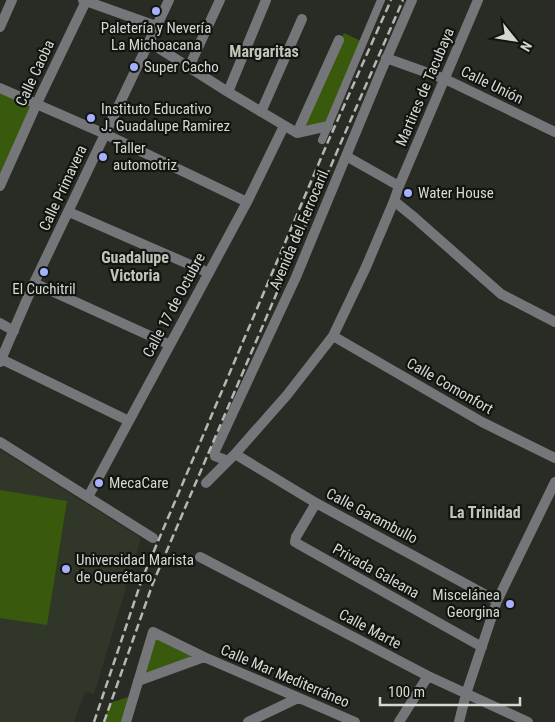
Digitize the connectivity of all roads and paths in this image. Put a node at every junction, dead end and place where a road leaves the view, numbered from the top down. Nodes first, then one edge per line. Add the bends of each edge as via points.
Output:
1 (12, 0) edge
2 (169, 0) edge
3 (220, 0) edge
4 (266, 0) edge
5 (380, 0) edge
6 (412, 0) edge
7 (478, 0) edge
8 (85, 1) edge
9 (302, 19) dead end
10 (156, 26) junction
11 (0, 27) edge
12 (339, 40) dead end
13 (149, 42) junction
14 (386, 58) junction
15 (189, 67) junction
16 (445, 79) junction
17 (0, 88) edge
18 (228, 92) junction
19 (37, 103) junction
20 (260, 112) junction
21 (284, 126) junction
22 (328, 126) junction
23 (555, 132) edge
24 (297, 133) junction
25 (105, 134) junction
26 (322, 140) dead end
27 (346, 156) junction
28 (0, 186) edge
29 (399, 186) junction
30 (394, 201) junction
31 (247, 202) junction
32 (68, 212) junction
33 (209, 273) junction
34 (34, 284) junction
35 (555, 322) edge
36 (0, 323) edge
37 (14, 332) junction
38 (332, 336) junction
39 (170, 345) junction
40 (1, 360) edge
41 (129, 421) junction
42 (0, 442) edge
43 (232, 457) junction
44 (555, 458) edge
45 (555, 482) edge
46 (206, 483) dead end
47 (88, 497) junction
48 (316, 503) junction
49 (153, 538) dead end
50 (200, 557) dead end
51 (497, 601) junction
52 (482, 647) junction
53 (204, 657) junction
54 (428, 676) junction
55 (138, 681) junction
56 (466, 694) junction
57 (298, 698) junction
58 (126, 722) edge
59 (248, 722) edge
60 (355, 722) edge
61 (399, 722) edge
62 (459, 722) edge
63 (528, 722) edge

1 - 11 street
2 - 10 street, Calle Primavera
3 - 15 street
4 - 18 street
5 - 22 street
6 - 14 street, Avenida del Ferrocaril
7 - 16 street, Martires de Tacubaya
8 - 10 street
8 - 19 street, Calle Caoba
9 - 20 street
10 - 13 street, Calle Primavera
12 - 24 street
13 - 15 street
13 - 25 street, Calle Primavera
14 - 16 street, Calle Unión
14 - 27 street, Avenida del Ferrocaril
15 - 18 street
16 - 23 street, Calle Unión
16 - 29 street, Martires de Tacubaya
17 - 19 street
18 - 20 street
19 - 25 street
19 - 28 street, Calle Caoba
20 - 21 street
21 - 24 street
21 - 31 street, Calle 17 de Octubre
22 - 24 street
22 - 26 street
25 - 31 street
25 - 32 street, Calle Primavera
27 - 29 street
27 - 43 street, Avenida del Ferrocaril via 296,277 215,451 216,456
29 - 30 street, Martires de Tacubaya
30 - 35 street via 501,294
30 - 38 street, Martires de Tacubaya
31 - 33 street, Calle 17 de Octubre
32 - 33 street
32 - 34 street, Calle Primavera
33 - 39 street, Calle 17 de Octubre
34 - 37 street, Calle Primavera
34 - 39 street
36 - 37 street
37 - 40 street, Calle Primavera
38 - 43 street, Martires de Tacubaya via 287,395
38 - 44 street, Calle Comonfort via 482,422
39 - 41 street, Calle 17 de Octubre
40 - 41 street
41 - 47 street, Calle 17 de Octubre
42 - 47 street
43 - 46 street, Martires de Tacubaya
43 - 48 street, Calle Garambullo
45 - 51 street
47 - 49 street
48 - 51 street, Calle Garambullo
48 - 52 street, Privada Galeana via 296,537 300,546
50 - 54 street, Calle Marte
51 - 52 street
52 - 56 street
53 - 55 street, Calle Mar Mediterráneo
53 - 55 street, Calle Mar Mediterráneo via 153,632
53 - 57 street, Calle Mar Mediterráneo
54 - 56 street, Calle Marte
54 - 61 street
55 - 58 street, Calle Mar Mediterráneo
56 - 62 street
56 - 63 street, Calle Marte
57 - 59 street
57 - 60 street, Calle Mar Mediterráneo

